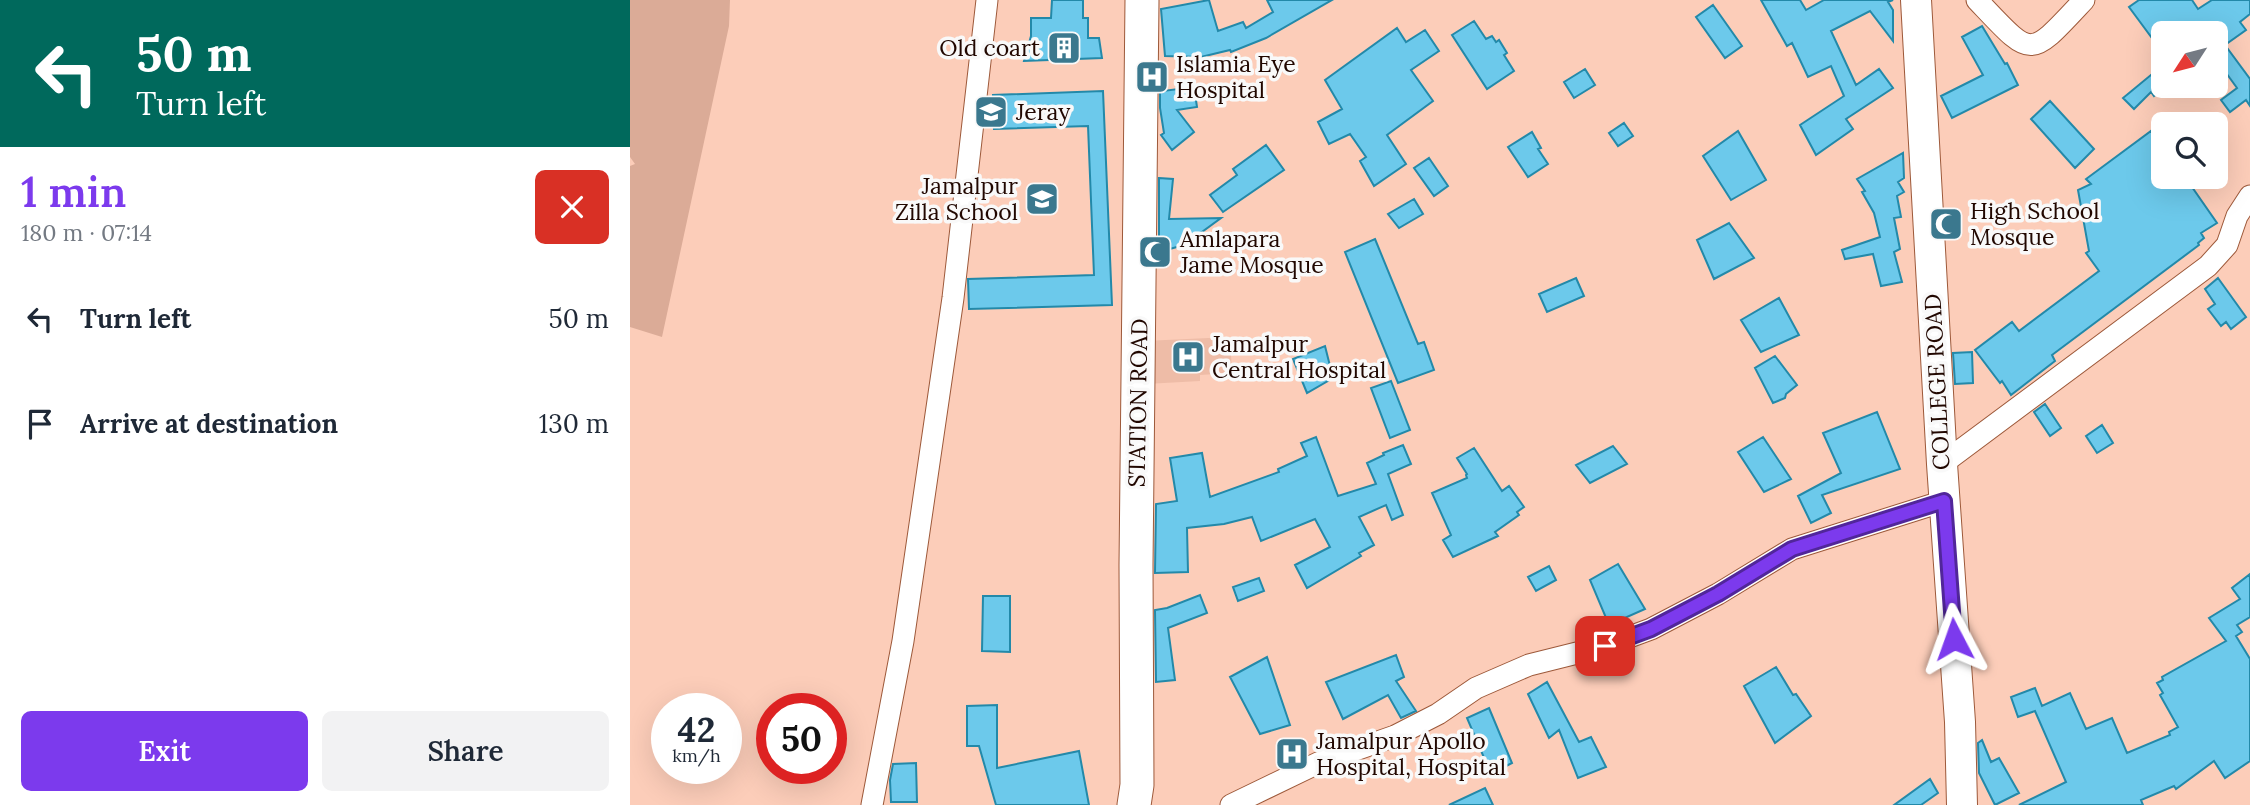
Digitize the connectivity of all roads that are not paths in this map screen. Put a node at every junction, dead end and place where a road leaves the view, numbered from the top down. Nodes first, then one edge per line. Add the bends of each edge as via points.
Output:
1 (987, 0) edge
2 (1142, 0) edge
3 (1916, 0) edge
4 (1976, 0) edge
5 (2084, 0) edge
6 (2250, 196) edge
7 (1942, 464) junction
8 (1944, 501) junction
9 (872, 805) edge
10 (1134, 805) edge
11 (1231, 805) edge
12 (1962, 805) edge

1 - 9 street via 953,298 902,640
2 - 10 main road, STATION ROAD
3 - 7 main road, COLLEGE ROAD
4 - 5 street via 2014,38 2033,46 2044,42
6 - 7 street via 2236,216 2227,245 2208,266
7 - 8 main road, COLLEGE ROAD
8 - 11 street via 1792,549 1651,629 1529,665 1476,688 1395,736 1318,763
8 - 12 main road, COLLEGE ROAD

